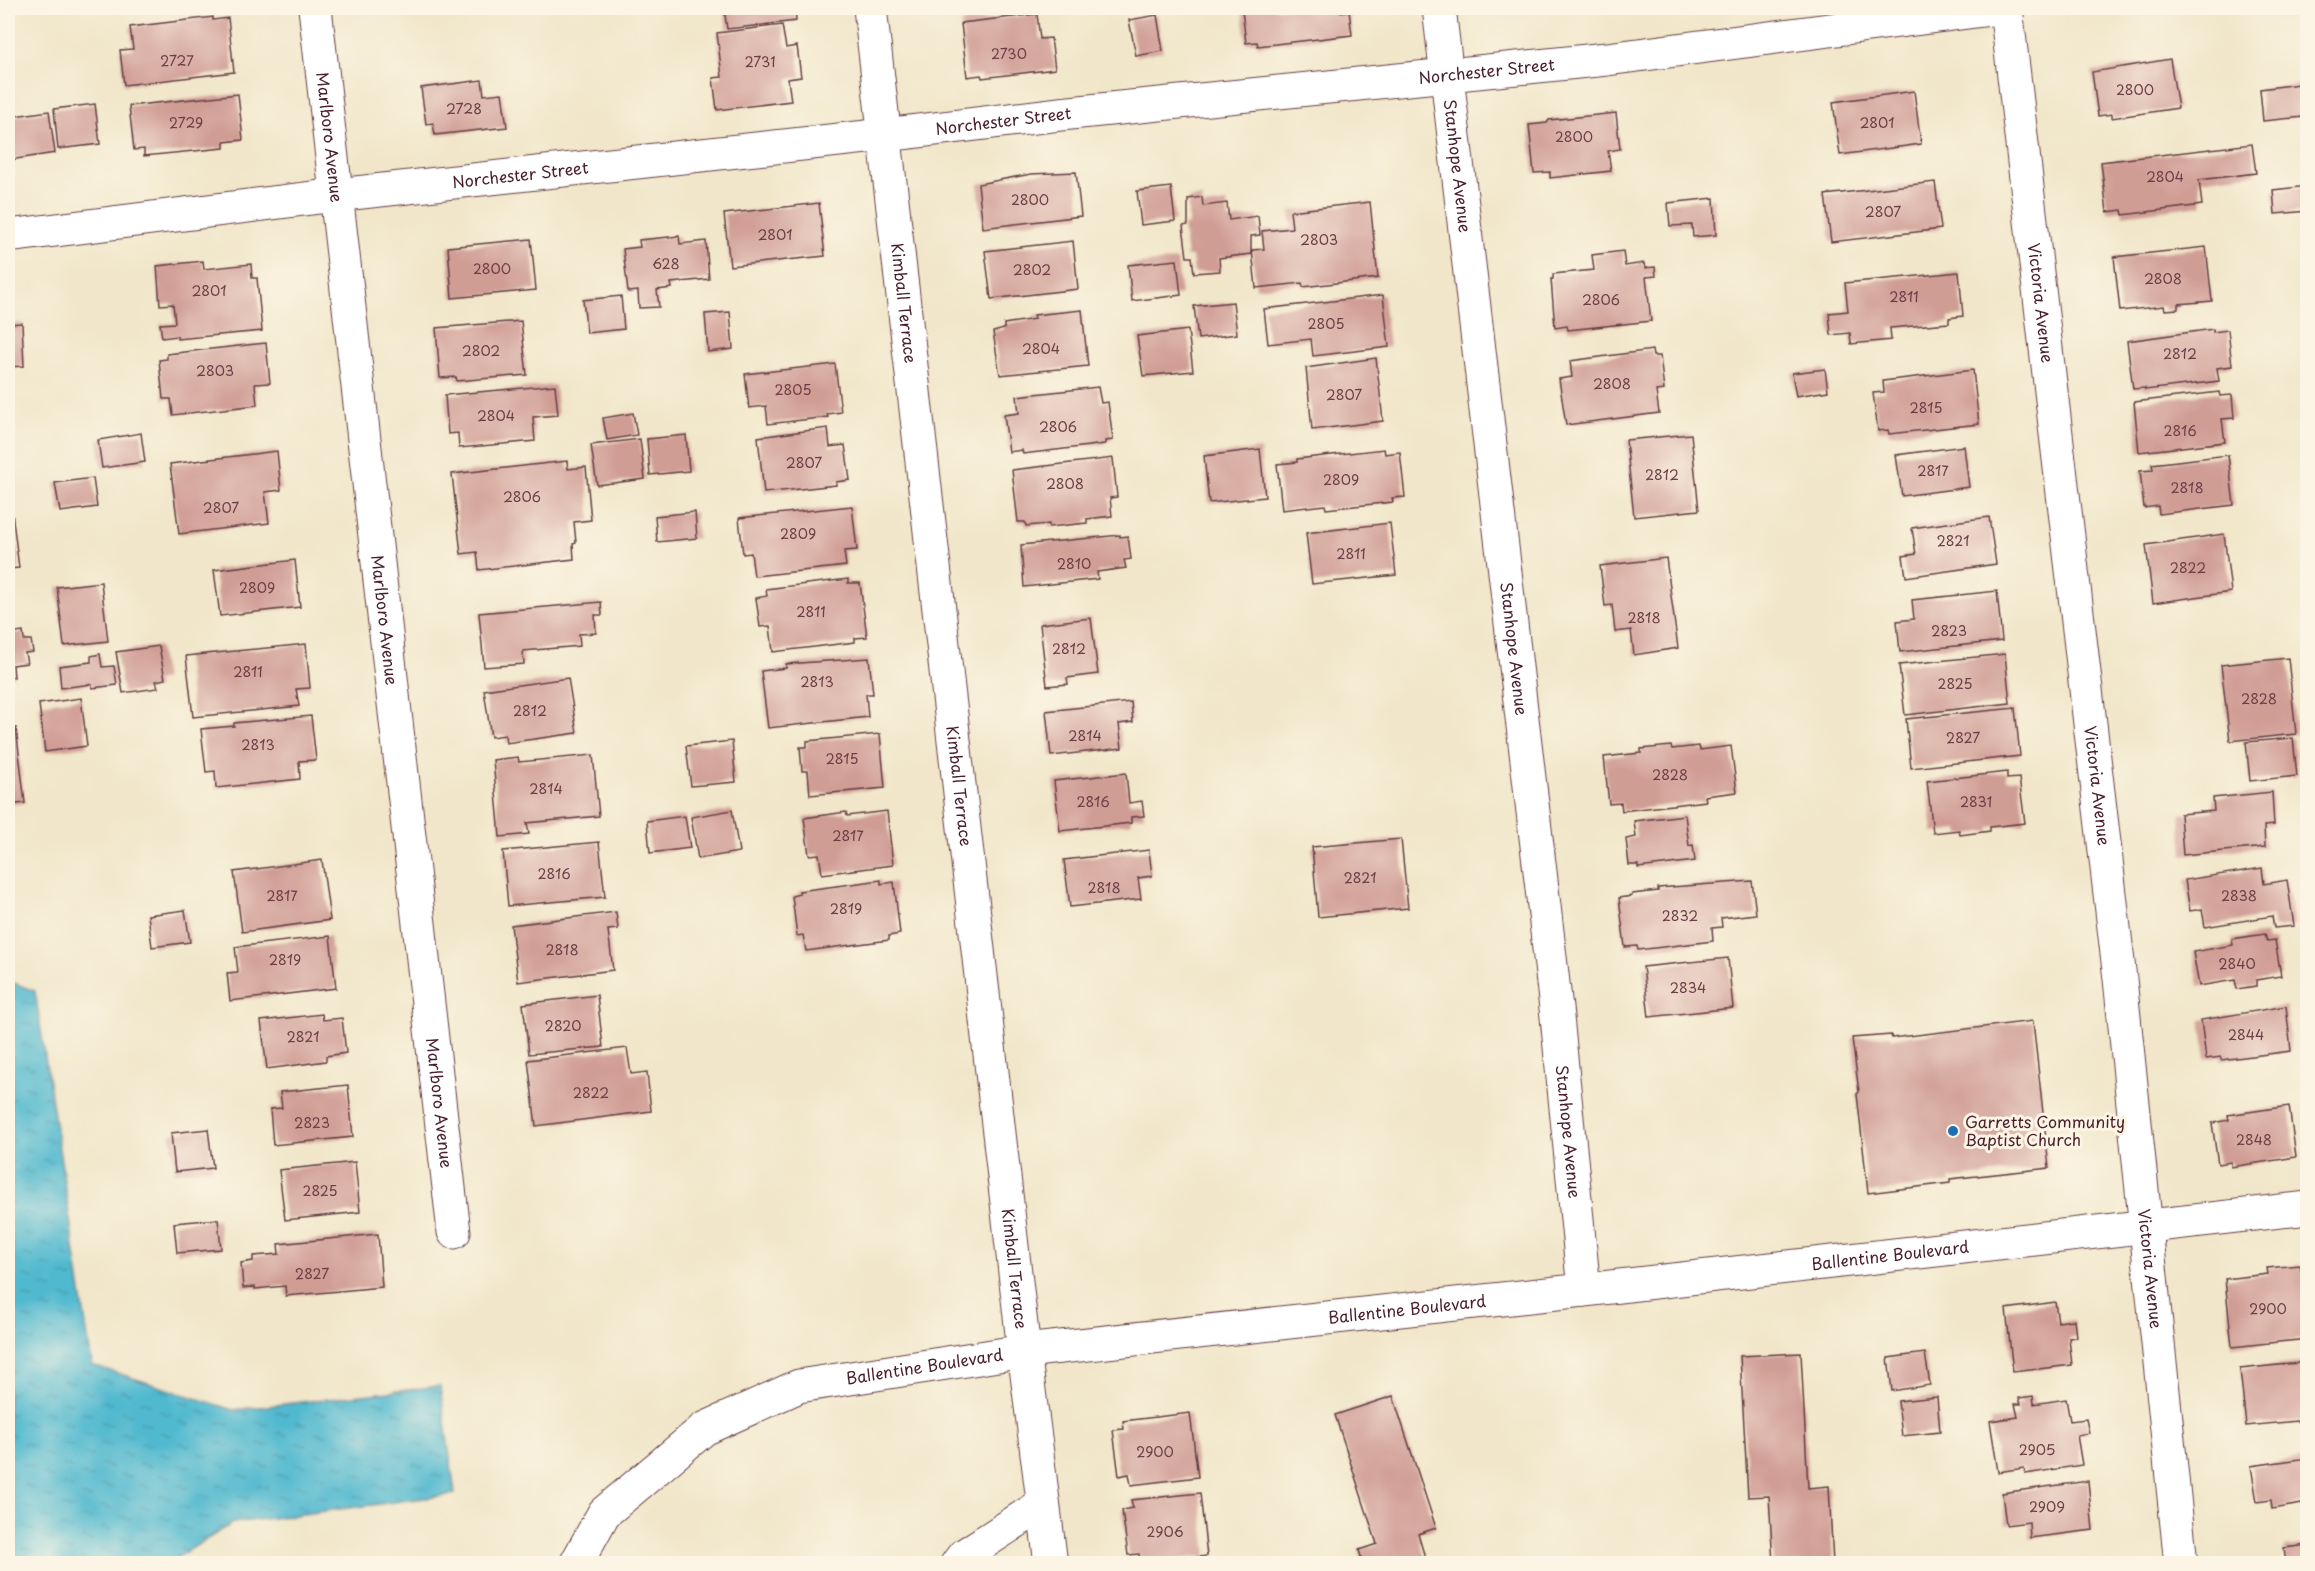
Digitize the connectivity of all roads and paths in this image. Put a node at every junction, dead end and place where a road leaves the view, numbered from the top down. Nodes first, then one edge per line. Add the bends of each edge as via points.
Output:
1 (315, 8) edge
2 (870, 8) edge
3 (1439, 8) edge
4 (1999, 8) edge
5 (2006, 8) edge
6 (1446, 74) junction
7 (885, 135) junction
8 (336, 195) junction
9 (8, 236) edge
10 (2307, 1208) edge
11 (2146, 1226) junction
12 (454, 1232) dead end
13 (1584, 1290) junction
14 (1024, 1351) junction
15 (1043, 1504) junction
16 (576, 1563) edge
17 (957, 1563) edge
18 (1050, 1563) edge
19 (2181, 1563) edge

1 - 8 street, Marlboro Avenue
2 - 7 street, Kimball Terrace
3 - 6 street, Stanhope Avenue
4 - 6 street, Norchester Street via 1607,59
5 - 11 street, Victoria Avenue
6 - 7 street, Norchester Street
6 - 13 street, Stanhope Avenue via 1557,1017
7 - 8 street, Norchester Street
7 - 14 street, Kimball Terrace
8 - 9 street, Norchester Street
8 - 12 street, Marlboro Avenue
10 - 11 street, Ballentine Boulevard
11 - 13 street, Ballentine Boulevard
11 - 19 street, Victoria Avenue
13 - 14 street, Ballentine Boulevard
14 - 15 street, Kimball Terrace
14 - 16 street, Ballentine Boulevard via 799,1386 704,1429 604,1513
15 - 17 street
15 - 18 street, Kimball Terrace

